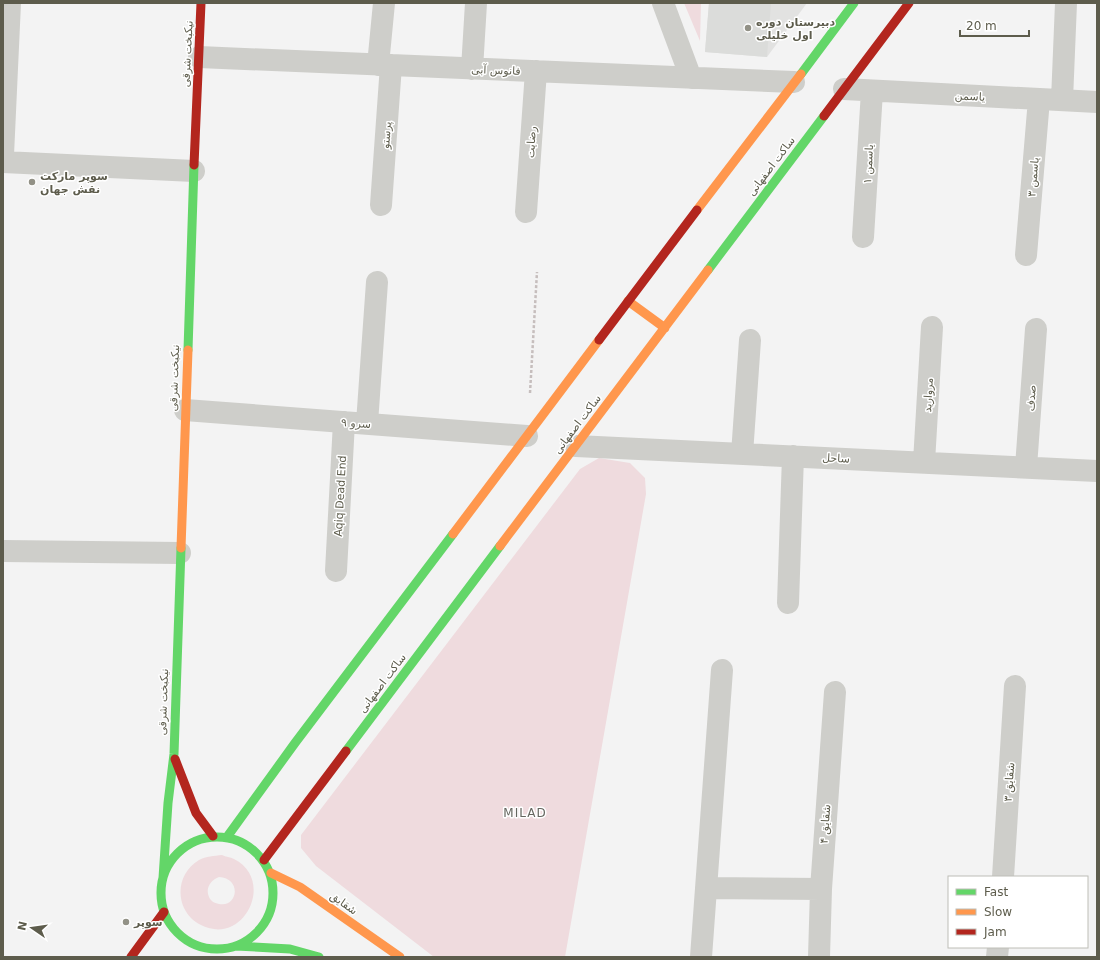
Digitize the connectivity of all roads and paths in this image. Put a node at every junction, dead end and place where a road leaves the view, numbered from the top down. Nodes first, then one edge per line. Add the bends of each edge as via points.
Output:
1 (10, 3) edge
2 (201, 3) edge
3 (384, 3) edge
4 (476, 3) edge
5 (663, 3) edge
6 (854, 3) edge
7 (909, 3) edge
8 (1066, 3) edge
9 (199, 57) junction
10 (384, 65) junction
11 (472, 69) junction
12 (536, 71) junction
13 (691, 78) junction
14 (794, 82) junction
15 (844, 90) junction
16 (872, 91) junction
17 (1039, 99) junction
18 (1062, 100) junction
19 (1097, 102) edge
20 (3, 155) edge
21 (3, 162) edge
22 (194, 171) junction
23 (381, 205) dead end
24 (526, 212) dead end
25 (863, 237) dead end
26 (1026, 254) dead end
27 (537, 272) dead end
28 (377, 282) dead end
29 (628, 301) junction
30 (932, 327) dead end
31 (665, 328) junction
32 (1036, 329) dead end
33 (750, 340) dead end
34 (529, 397) dead end
35 (185, 410) junction
36 (344, 422) junction
37 (367, 424) junction
38 (527, 436) junction
39 (576, 446) junction
40 (742, 454) junction
41 (793, 456) junction
42 (924, 462) junction
43 (1026, 467) junction
44 (1097, 471) edge
45 (3, 551) edge
46 (180, 553) junction
47 (336, 571) dead end
48 (788, 603) dead end
49 (722, 670) dead end
50 (1015, 686) dead end
51 (835, 692) dead end
52 (174, 754) junction
53 (213, 836) junction
54 (227, 837) junction
55 (264, 860) junction
56 (271, 873) junction
57 (1002, 876) edge
58 (163, 878) junction
59 (706, 888) junction
60 (821, 889) junction
61 (164, 912) junction
62 (236, 946) junction
63 (130, 957) edge
64 (319, 957) edge
65 (400, 957) edge
66 (701, 957) edge
67 (819, 957) edge

1 - 20 street
2 - 9 main road, نیکبخت شرقی
3 - 10 street, پرستو
4 - 11 street
5 - 13 street
6 - 14 main road
7 - 15 main road, ساکت اصفهانی
8 - 18 street
9 - 10 street, فانوس آبی
9 - 22 main road, نیکبخت شرقی
10 - 11 street, فانوس آبی
10 - 23 street, پرستو
11 - 12 street, فانوس آبی
12 - 13 street, فانوس آبی
12 - 24 street, رضایت
13 - 14 street, فانوس آبی
14 - 29 main road
15 - 16 street, یاسمن
15 - 31 main road, ساکت اصفهانی
16 - 17 street, یاسمن
16 - 25 street, یاسمن ۱
17 - 18 street, یاسمن
17 - 26 street, یاسمن ۳
18 - 19 street, یاسمن
21 - 22 street
22 - 35 main road, نیکبخت شرقی
27 - 34 path
28 - 37 street
29 - 31 main road
29 - 38 main road
30 - 42 street, مروارید
31 - 39 main road, ساکت اصفهانی
32 - 43 street, صدف
33 - 40 street
35 - 36 street, سرو ۹
35 - 46 main road, نیکبخت شرقی
36 - 37 street, سرو ۹
36 - 47 street, Aqiq Dead End
37 - 38 street, سرو ۹
38 - 54 main road
39 - 40 street, ساحل
39 - 55 main road, ساکت اصفهانی
40 - 41 street, ساحل
41 - 42 street, ساحل
41 - 48 street
42 - 43 street, ساحل
43 - 44 street, ساحل
45 - 46 street
46 - 52 main road, نیکبخت شرقی
49 - 59 street
50 - 57 street, شقایق ۳
51 - 60 street, شقایق ۴
52 - 53 main road via 196,813
52 - 58 main road
53 - 54 main road
53 - 58 main road via 196,840 181,849 170,862
54 - 55 main road via 254,849
55 - 56 main road
56 - 62 main road via 274,891 272,908 264,925 252,938
56 - 65 main road, شقایق via 300,887
58 - 61 main road via 161,895
59 - 60 street
59 - 66 street
60 - 67 street, شقایق ۴
61 - 62 main road via 172,927 197,949
61 - 63 main road
62 - 64 main road via 290,949

